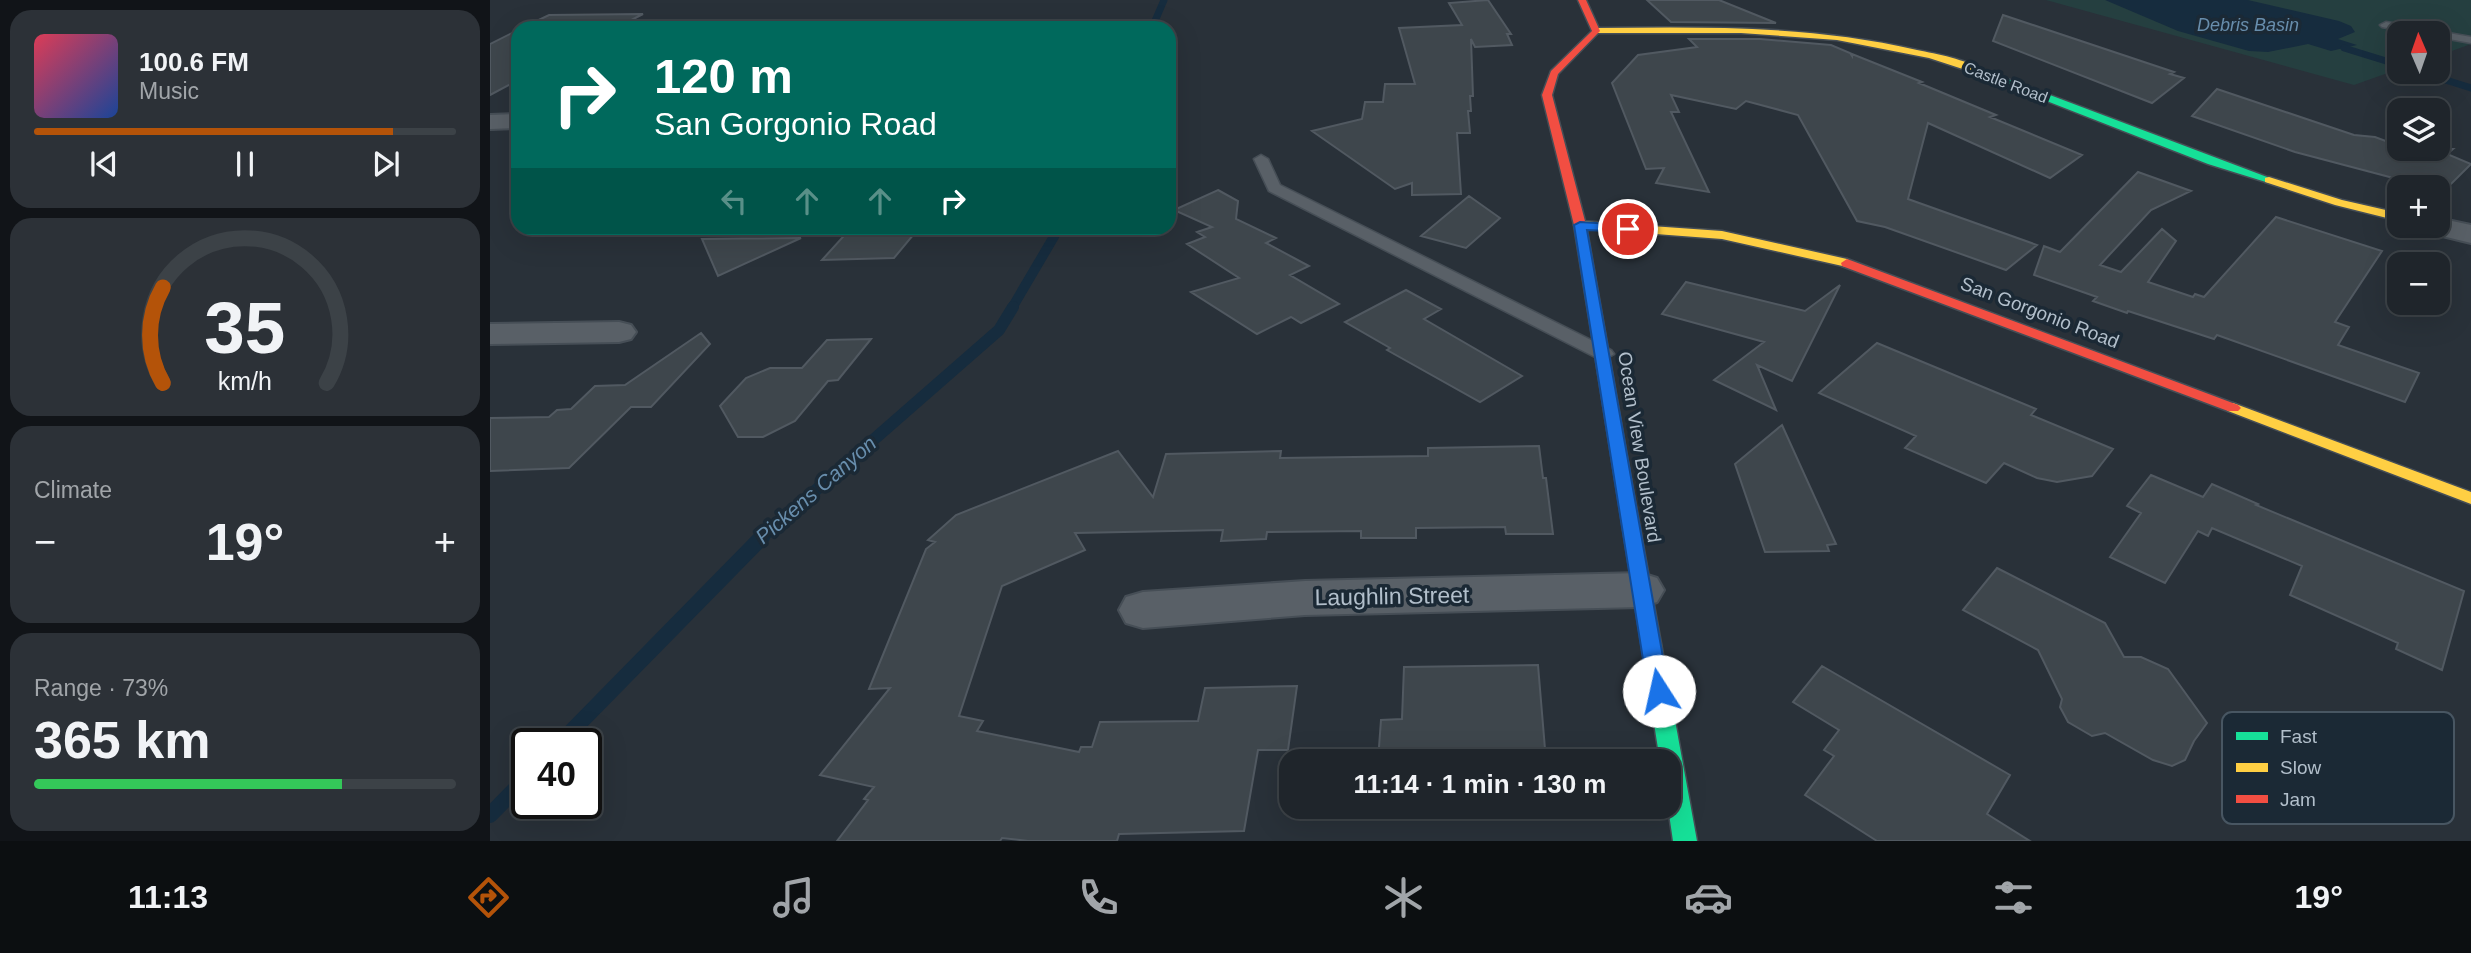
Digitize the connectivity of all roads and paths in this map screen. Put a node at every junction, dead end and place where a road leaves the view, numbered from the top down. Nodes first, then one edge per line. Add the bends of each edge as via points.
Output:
1 (1582, 0) edge
2 (1596, 31) junction
3 (2450, 36) edge
4 (2471, 40) edge
5 (511, 121) edge
6 (490, 122) edge
7 (1261, 159) dead end
8 (2387, 214) edge
9 (1580, 225) junction
10 (2450, 229) edge
11 (2471, 234) edge
12 (620, 332) dead end
13 (490, 334) edge
14 (1604, 354) junction
15 (2471, 498) edge
16 (1641, 590) junction
17 (1143, 610) dead end
18 (1685, 841) edge

1 - 2 street
2 - 8 street, Castle Road via 1759,30 1837,37 1907,51 1963,65 2212,162 2339,204
2 - 9 street, Ocean View Boulevard via 1554,73 1547,95
3 - 4 lane
5 - 6 street
7 - 14 lane via 1274,188
9 - 14 street, Ocean View Boulevard
9 - 15 street, San Gorgonio Road via 1722,235 1853,264
10 - 11 street
12 - 13 street
14 - 16 street, Ocean View Boulevard
16 - 17 street, Laughlin Street via 1304,598
16 - 18 street, Ocean View Boulevard

